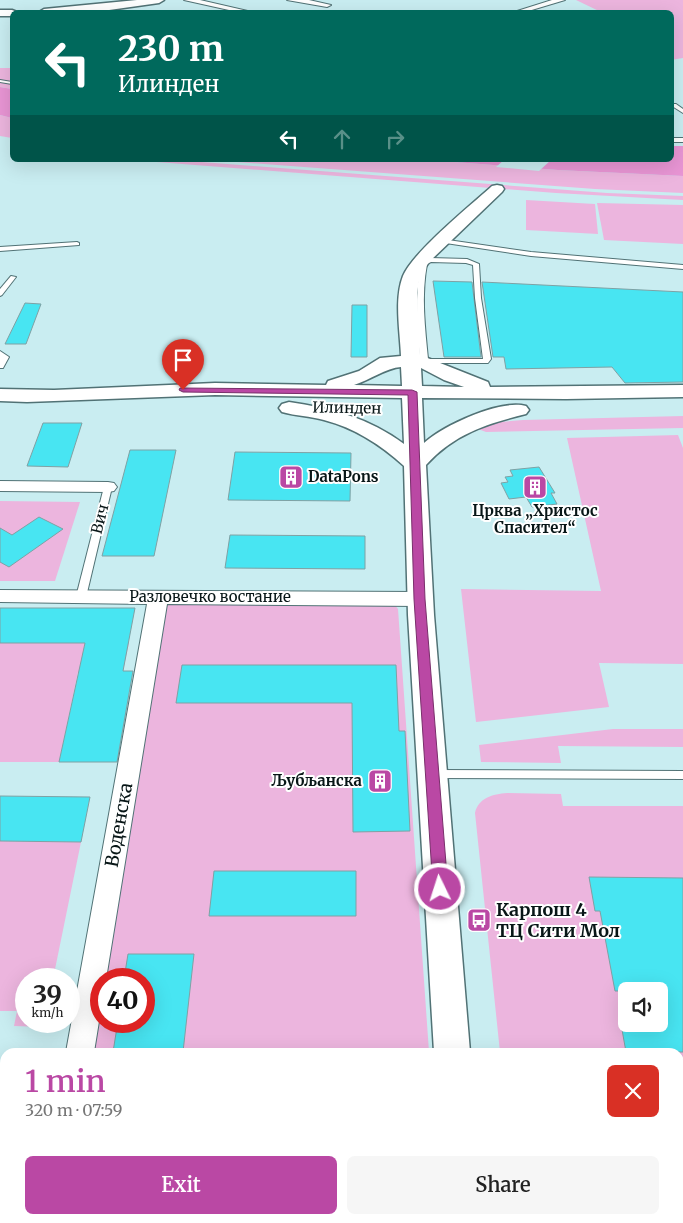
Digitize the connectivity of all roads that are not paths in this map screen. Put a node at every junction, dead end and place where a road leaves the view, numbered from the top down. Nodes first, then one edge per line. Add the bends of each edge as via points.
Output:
1 (159, 0) edge
2 (188, 0) edge
3 (291, 0) edge
4 (561, 0) edge
5 (328, 6) edge
6 (73, 10) edge
7 (238, 10) edge
8 (533, 10) edge
9 (674, 105) dead end
10 (683, 111) edge
11 (497, 188) dead end
12 (442, 241) junction
13 (77, 244) dead end
14 (0, 249) edge
15 (683, 267) edge
16 (13, 277) dead end
17 (0, 294) edge
18 (0, 352) edge
19 (418, 361) junction
20 (0, 366) edge
21 (305, 391) junction
22 (683, 391) edge
23 (6, 395) edge
24 (412, 401) junction
25 (515, 402) junction
26 (683, 406) edge
27 (289, 408) junction
28 (415, 464) junction
29 (0, 486) edge
30 (108, 487) joint
31 (0, 596) edge
32 (81, 597) junction
33 (158, 597) junction
34 (420, 599) junction
35 (432, 774) junction
36 (683, 774) edge
37 (81, 1048) edge
38 (452, 1048) edge

1 - 6 street
2 - 7 street
3 - 5 street
4 - 8 street
9 - 10 lane
11 - 12 street
12 - 15 lane via 531,254
12 - 19 street via 417,267 409,284 408,298
13 - 14 lane
16 - 17 lane
18 - 20 lane via 5,357
19 - 19 lane via 424,263 430,260 473,262 476,264 487,359
19 - 21 street via 387,362 348,382
19 - 24 street
19 - 25 street
21 - 23 street, Илинден via 197,389 102,395
21 - 24 street, Илинден
22 - 25 street, Илинден
23 - 27 street, Илинден via 87,402
24 - 25 street, Илинден
24 - 27 street, Илинден
24 - 28 street
25 - 26 street, Илинден
25 - 28 street via 458,427 434,444
27 - 28 street via 324,412 352,421 374,432
28 - 34 street
29 - 30 street, Вич
30 - 32 lane, Вич
31 - 32 street, Разловечко востание
32 - 33 street, Разловечко востание
33 - 34 street, Разловечко востание
33 - 37 street, Воденска
34 - 35 street
35 - 36 lane
35 - 38 street

